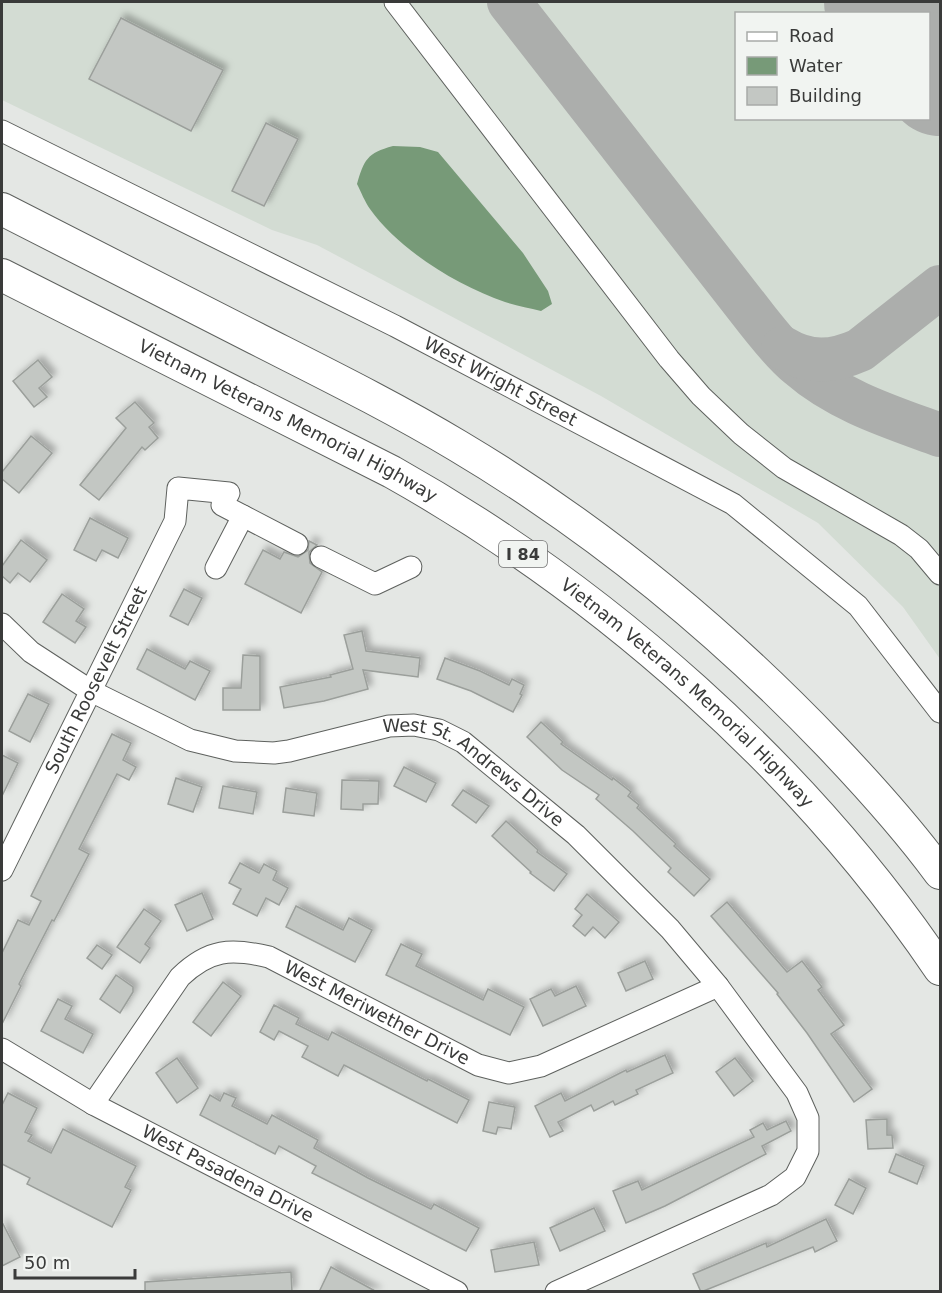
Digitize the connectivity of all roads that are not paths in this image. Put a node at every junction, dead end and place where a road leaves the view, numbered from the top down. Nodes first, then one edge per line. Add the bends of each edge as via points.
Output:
1 (395, 2) edge
2 (2, 131) edge
3 (2, 209) edge
4 (2, 275) edge
5 (243, 516) junction
6 (297, 544) dead end
7 (321, 556) dead end
8 (411, 567) dead end
9 (216, 568) dead end
10 (940, 574) edge
11 (2, 624) edge
12 (91, 691) junction
13 (940, 712) edge
14 (10, 832) edge
15 (2, 870) edge
16 (939, 871) edge
17 (940, 969) edge
18 (718, 986) junction
19 (2, 1049) edge
20 (93, 1104) junction
21 (457, 1292) edge
22 (556, 1292) edge

1 - 10 street via 669,360 701,396 784,468 901,535
2 - 13 street, West Wright Street via 395,326 732,504 858,606
3 - 16 highway via 363,393 457,446 563,514 678,604 766,681 849,765
4 - 17 highway, Vietnam Veterans Memorial Highway / I 84 via 392,472 490,531 567,585 671,669 779,773 871,874
5 - 6 street
5 - 9 street
5 - 12 street, South Roosevelt Street via 222,505 234,486 178,488 175,522
7 - 8 street via 375,584
11 - 12 street, West St. Andrews Drive via 31,652
12 - 14 street, South Roosevelt Street
12 - 18 street, West St. Andrews Drive via 190,740 235,751 289,751 389,726 439,730 463,742 576,835 670,929
14 - 15 street, South Roosevelt Street
18 - 20 street, West Meriwether Drive via 541,1066 509,1073 478,1065 269,957 243,951 217,954 194,963 180,977
18 - 22 street, West St. Andrews Drive via 797,1093 808,1118 807,1151 795,1177 771,1195
19 - 20 street, West Pasadena Drive
20 - 21 street, West Pasadena Drive

